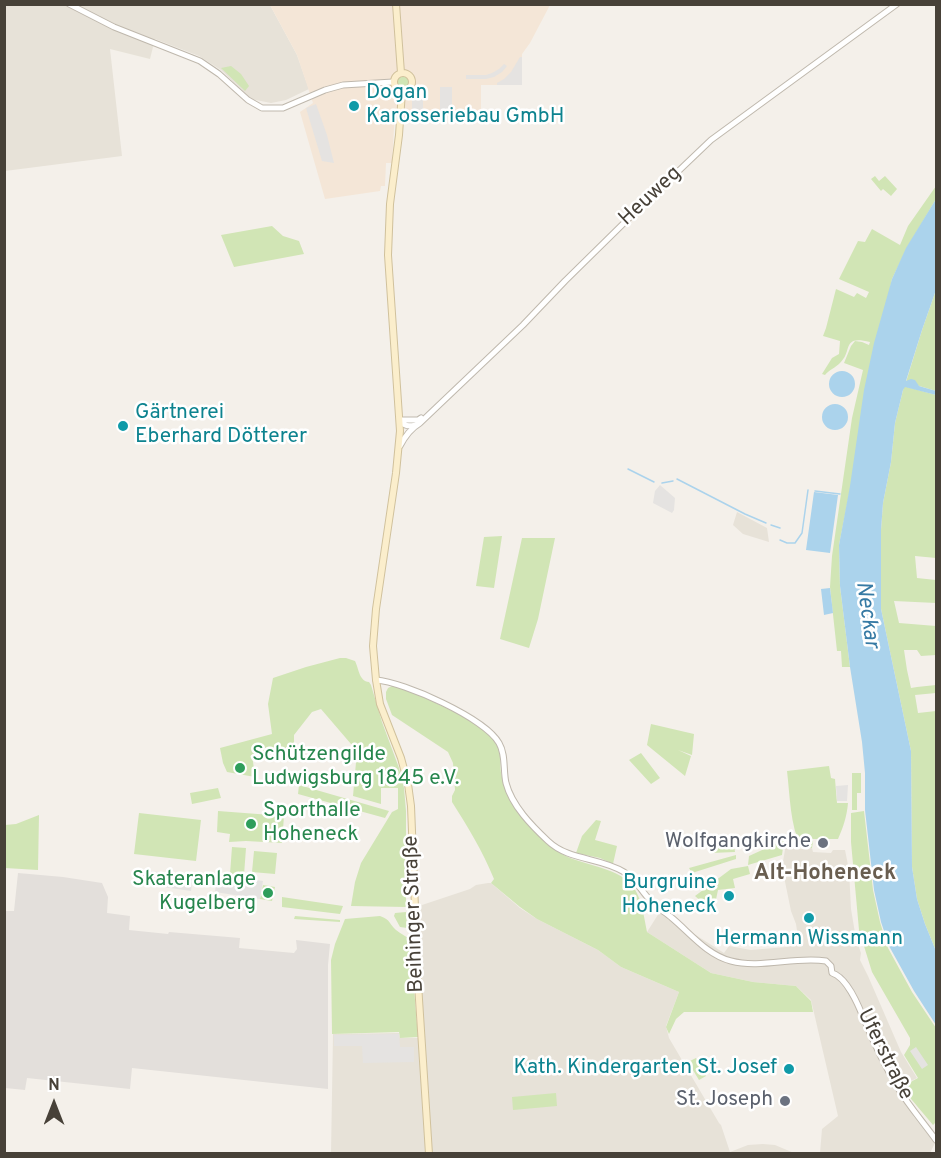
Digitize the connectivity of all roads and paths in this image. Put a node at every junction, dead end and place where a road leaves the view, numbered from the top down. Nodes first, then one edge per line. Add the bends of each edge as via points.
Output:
1 (69, 4) edge
2 (396, 4) edge
3 (897, 4) edge
4 (401, 73) junction
5 (393, 82) junction
6 (402, 91) junction
7 (427, 415) junction
8 (400, 420) junction
9 (416, 425) junction
10 (399, 449) junction
11 (376, 680) junction
12 (936, 1140) edge
13 (429, 1154) edge

1 - 5 street via 200,61 262,108 283,108 343,85
2 - 4 main road
3 - 7 street, Heuweg via 711,140
4 - 5 main road
4 - 6 main road via 409,75 412,83
5 - 6 main road
6 - 8 main road, Beihinger Straße via 388,217
7 - 8 street via 418,420
7 - 9 street, Heuweg
8 - 9 street via 407,426
8 - 10 main road, Beihinger Straße
9 - 10 street, Heuweg
10 - 11 main road, Beihinger Straße via 373,632
11 - 12 street, Uferstraße via 407,687 458,711 487,730 501,748 506,782 515,803 550,842 563,851 600,861 631,876 656,907 712,951 742,963 826,961 855,998 898,1088
11 - 13 main road, Beihinger Straße via 380,704 404,769 411,806

